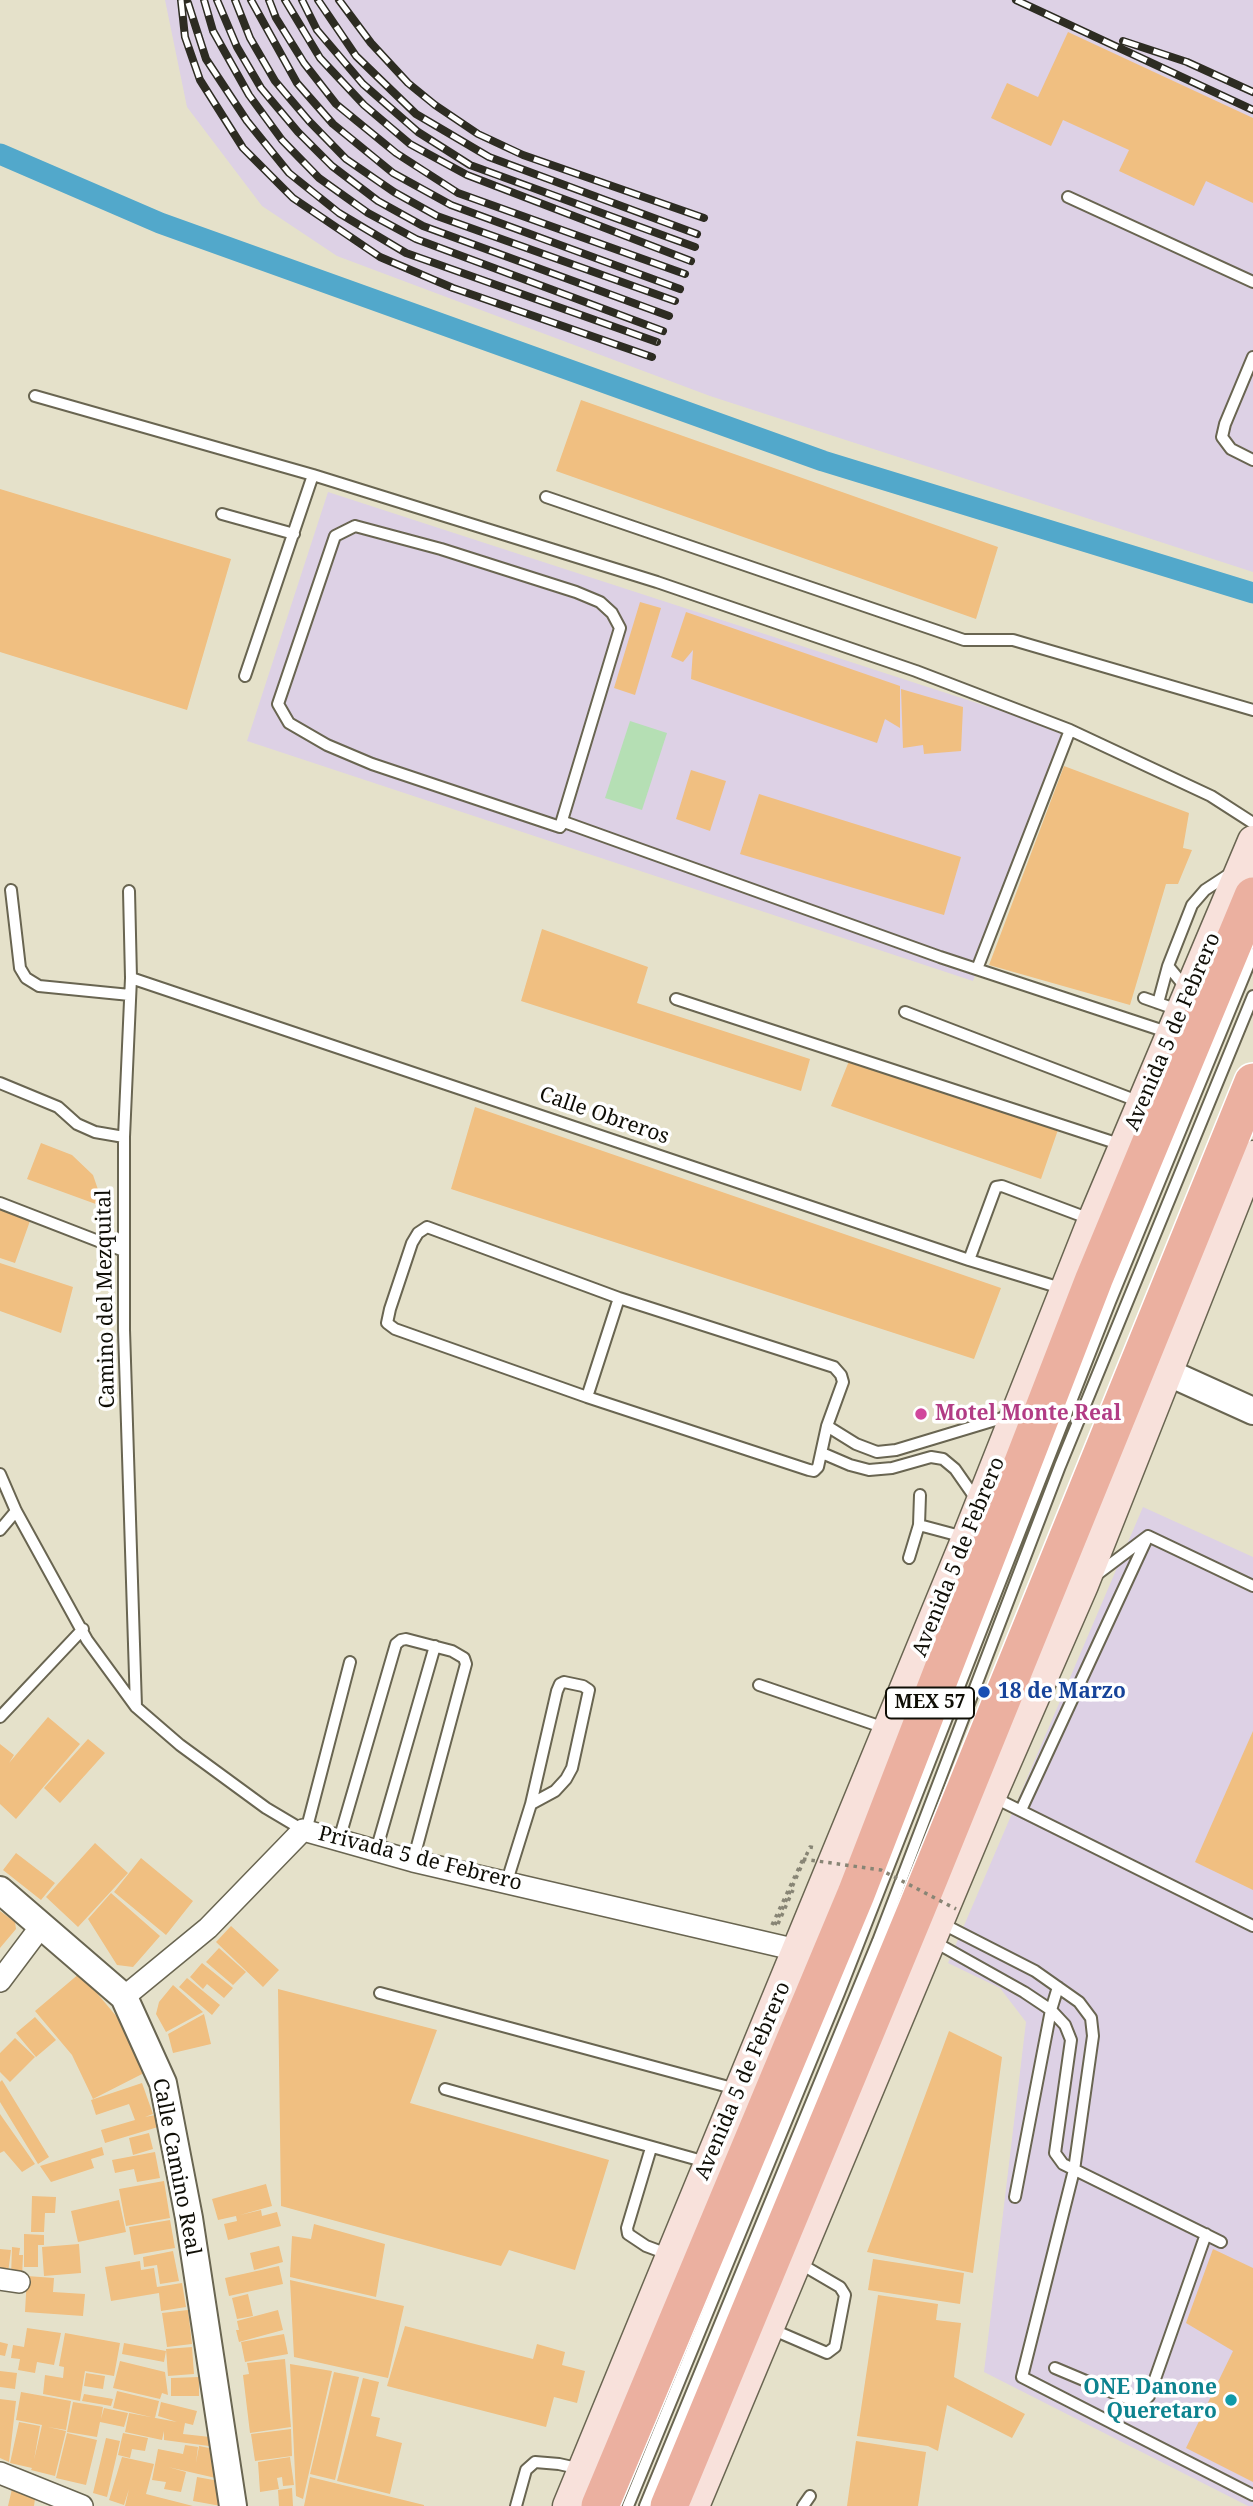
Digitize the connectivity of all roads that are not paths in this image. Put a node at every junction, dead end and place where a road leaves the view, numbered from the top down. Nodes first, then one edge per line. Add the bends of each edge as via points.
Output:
1 (1068, 197) dead end
2 (1253, 282) edge
3 (1253, 357) edge
4 (35, 396) dead end
5 (1253, 460) edge
6 (313, 475) junction
7 (545, 497) dead end
8 (222, 513) dead end
9 (294, 534) junction
10 (246, 676) dead end
11 (1253, 710) edge
12 (1070, 730) junction
13 (1253, 823) edge
14 (559, 827) junction
15 (1249, 868) edge
16 (10, 891) dead end
17 (129, 891) dead end
18 (1253, 954) edge
19 (1168, 966) junction
20 (977, 969) junction
21 (131, 978) junction
22 (130, 995) junction
23 (1253, 996) edge
24 (1144, 998) dead end
25 (676, 999) dead end
26 (1175, 1010) junction
27 (905, 1012) dead end
28 (1253, 1082) edge
29 (0, 1083) edge
30 (1143, 1103) junction
31 (124, 1137) junction
32 (1124, 1146) junction
33 (1253, 1156) edge
34 (0, 1203) edge
35 (1093, 1220) junction
36 (124, 1251) junction
37 (969, 1260) junction
38 (1065, 1290) junction
39 (619, 1298) junction
40 (1169, 1373) junction
41 (587, 1397) junction
42 (1253, 1411) edge
43 (1017, 1413) junction
44 (827, 1426) junction
45 (822, 1453) junction
46 (0, 1474) edge
47 (920, 1495) dead end
48 (980, 1505) junction
49 (16, 1511) junction
50 (919, 1525) junction
51 (0, 1531) edge
52 (1148, 1536) junction
53 (967, 1538) junction
54 (909, 1559) dead end
55 (1083, 1585) junction
56 (1253, 1586) edge
57 (83, 1629) junction
58 (435, 1646) junction
59 (350, 1662) dead end
60 (759, 1685) dead end
61 (136, 1707) junction
62 (0, 1717) edge
63 (888, 1729) junction
64 (991, 1796) junction
65 (531, 1804) junction
66 (1021, 1810) junction
67 (305, 1831) junction
68 (339, 1840) junction
69 (376, 1851) junction
70 (413, 1861) junction
71 (508, 1881) junction
72 (0, 1890) edge
73 (43, 1924) junction
74 (941, 1924) junction
75 (1253, 1926) edge
76 (797, 1950) junction
77 (0, 1981) edge
78 (1058, 1987) junction
79 (380, 1993) dead end
80 (124, 1997) junction
81 (1051, 2010) junction
82 (445, 2089) dead end
83 (738, 2090) junction
84 (651, 2148) junction
85 (709, 2163) junction
86 (1074, 2171) junction
87 (1015, 2197) dead end
88 (1206, 2234) junction
89 (1221, 2242) dead end
90 (671, 2255) junction
91 (797, 2261) junction
92 (769, 2328) junction
93 (1055, 2368) dead end
94 (748, 2376) junction
95 (622, 2452) junction
96 (583, 2469) junction
97 (0, 2473) edge
98 (1253, 2495) edge
99 (810, 2496) dead end
100 (82, 2506) edge
101 (233, 2506) edge
102 (516, 2506) edge
103 (568, 2506) edge
104 (588, 2506) edge
105 (600, 2506) edge
106 (628, 2506) edge
107 (645, 2506) edge
108 (670, 2506) edge
109 (694, 2506) edge
110 (803, 2506) edge

1 - 2 lane
3 - 5 lane via 1222,437 1231,449
4 - 6 lane
6 - 9 lane
6 - 12 lane via 657,582 916,671
7 - 11 lane via 964,640 1013,640
8 - 9 lane
9 - 10 lane
12 - 13 lane via 1211,796
12 - 20 lane
14 - 14 lane via 372,764 289,723 278,704 335,536 355,526 397,536 576,592 612,613 620,628
14 - 20 lane via 564,822
15 - 19 lane via 1205,890 1192,905
15 - 26 main road, Avenida 5 de Febrero
15 - 95 highway, Avenida 5 de Febrero / MEX 57 via 856,1894
16 - 22 lane via 20,968 26,978 39,986
17 - 21 lane, Camino del Mezquital
18 - 106 lane via 1110,1302 844,1980
19 - 26 lane
19 - 26 lane
20 - 26 lane
21 - 22 lane, Camino del Mezquital
21 - 37 lane, Calle Obreros
22 - 31 lane, Camino del Mezquital
23 - 107 lane via 1060,1466 878,1941
24 - 26 lane
25 - 32 lane
26 - 30 main road, Avenida 5 de Febrero
27 - 30 lane
28 - 108 highway, MEX 57
29 - 31 lane via 58,1107 86,1128
30 - 32 main road, Avenida 5 de Febrero
31 - 36 lane, Camino del Mezquital
32 - 35 main road, Avenida 5 de Febrero
33 - 40 main road
34 - 36 lane
35 - 37 lane via 996,1187
35 - 38 main road, Avenida 5 de Febrero
36 - 61 lane, Camino del Mezquital
37 - 38 lane, Calle Obreros
38 - 43 main road, Avenida 5 de Febrero
39 - 41 lane
39 - 41 lane via 427,1227 412,1243 390,1309 387,1323 395,1329
39 - 44 lane via 834,1367 843,1382
40 - 42 street
40 - 55 main road
41 - 45 lane via 809,1470 818,1467
43 - 44 lane via 877,1452
43 - 48 main road, Avenida 5 de Febrero
44 - 45 lane
45 - 48 lane via 869,1470 931,1457 943,1459
46 - 49 lane, Privada 5 de Febrero
47 - 50 lane
48 - 53 main road, Avenida 5 de Febrero
49 - 51 lane
49 - 57 lane, Privada 5 de Febrero
50 - 53 lane
50 - 54 lane
52 - 55 lane
52 - 56 lane
52 - 66 lane
53 - 63 main road, Avenida 5 de Febrero
55 - 64 main road
57 - 61 lane, Privada 5 de Febrero
57 - 62 lane
58 - 68 lane via 406,1639 397,1644
58 - 69 lane
58 - 70 lane via 452,1651 466,1664
59 - 67 lane
60 - 63 lane
61 - 67 lane, Privada 5 de Febrero via 191,1753
63 - 76 main road, Avenida 5 de Febrero
64 - 66 lane
64 - 74 main road
65 - 65 lane via 555,1791 572,1768 589,1690 583,1686 560,1684
65 - 71 lane
66 - 75 lane
67 - 68 street, Privada 5 de Febrero
67 - 80 street via 208,1928
68 - 69 street, Privada 5 de Febrero
69 - 70 street, Privada 5 de Febrero
70 - 71 street, Privada 5 de Febrero
71 - 76 street, Privada 5 de Febrero
72 - 73 street, Calle Camino Real
73 - 77 street
73 - 80 street, Calle Camino Real
74 - 78 lane
74 - 81 lane
74 - 91 main road
76 - 83 main road, Avenida 5 de Febrero
78 - 81 lane
78 - 86 lane via 1091,2018 1093,2035
79 - 83 lane
80 - 101 street, Calle Camino Real via 163,2083 189,2218
81 - 86 lane via 1071,2040 1055,2153
81 - 87 lane
82 - 84 lane
83 - 85 main road, Avenida 5 de Febrero
84 - 85 lane
84 - 90 lane via 628,2234
85 - 90 main road, Avenida 5 de Febrero
86 - 88 lane
86 - 98 lane via 1022,2377
88 - 89 lane
88 - 93 lane via 1149,2396 1143,2402
90 - 96 main road, Avenida 5 de Febrero
91 - 92 main road
91 - 92 lane via 840,2287 845,2295 835,2347 827,2353
92 - 94 main road
94 - 108 highway
94 - 109 main road
95 - 104 highway
95 - 105 highway, Avenida 5 de Febrero / MEX 57
96 - 102 lane via 535,2462 526,2470
96 - 103 main road, Avenida 5 de Febrero
97 - 100 street
99 - 110 lane

